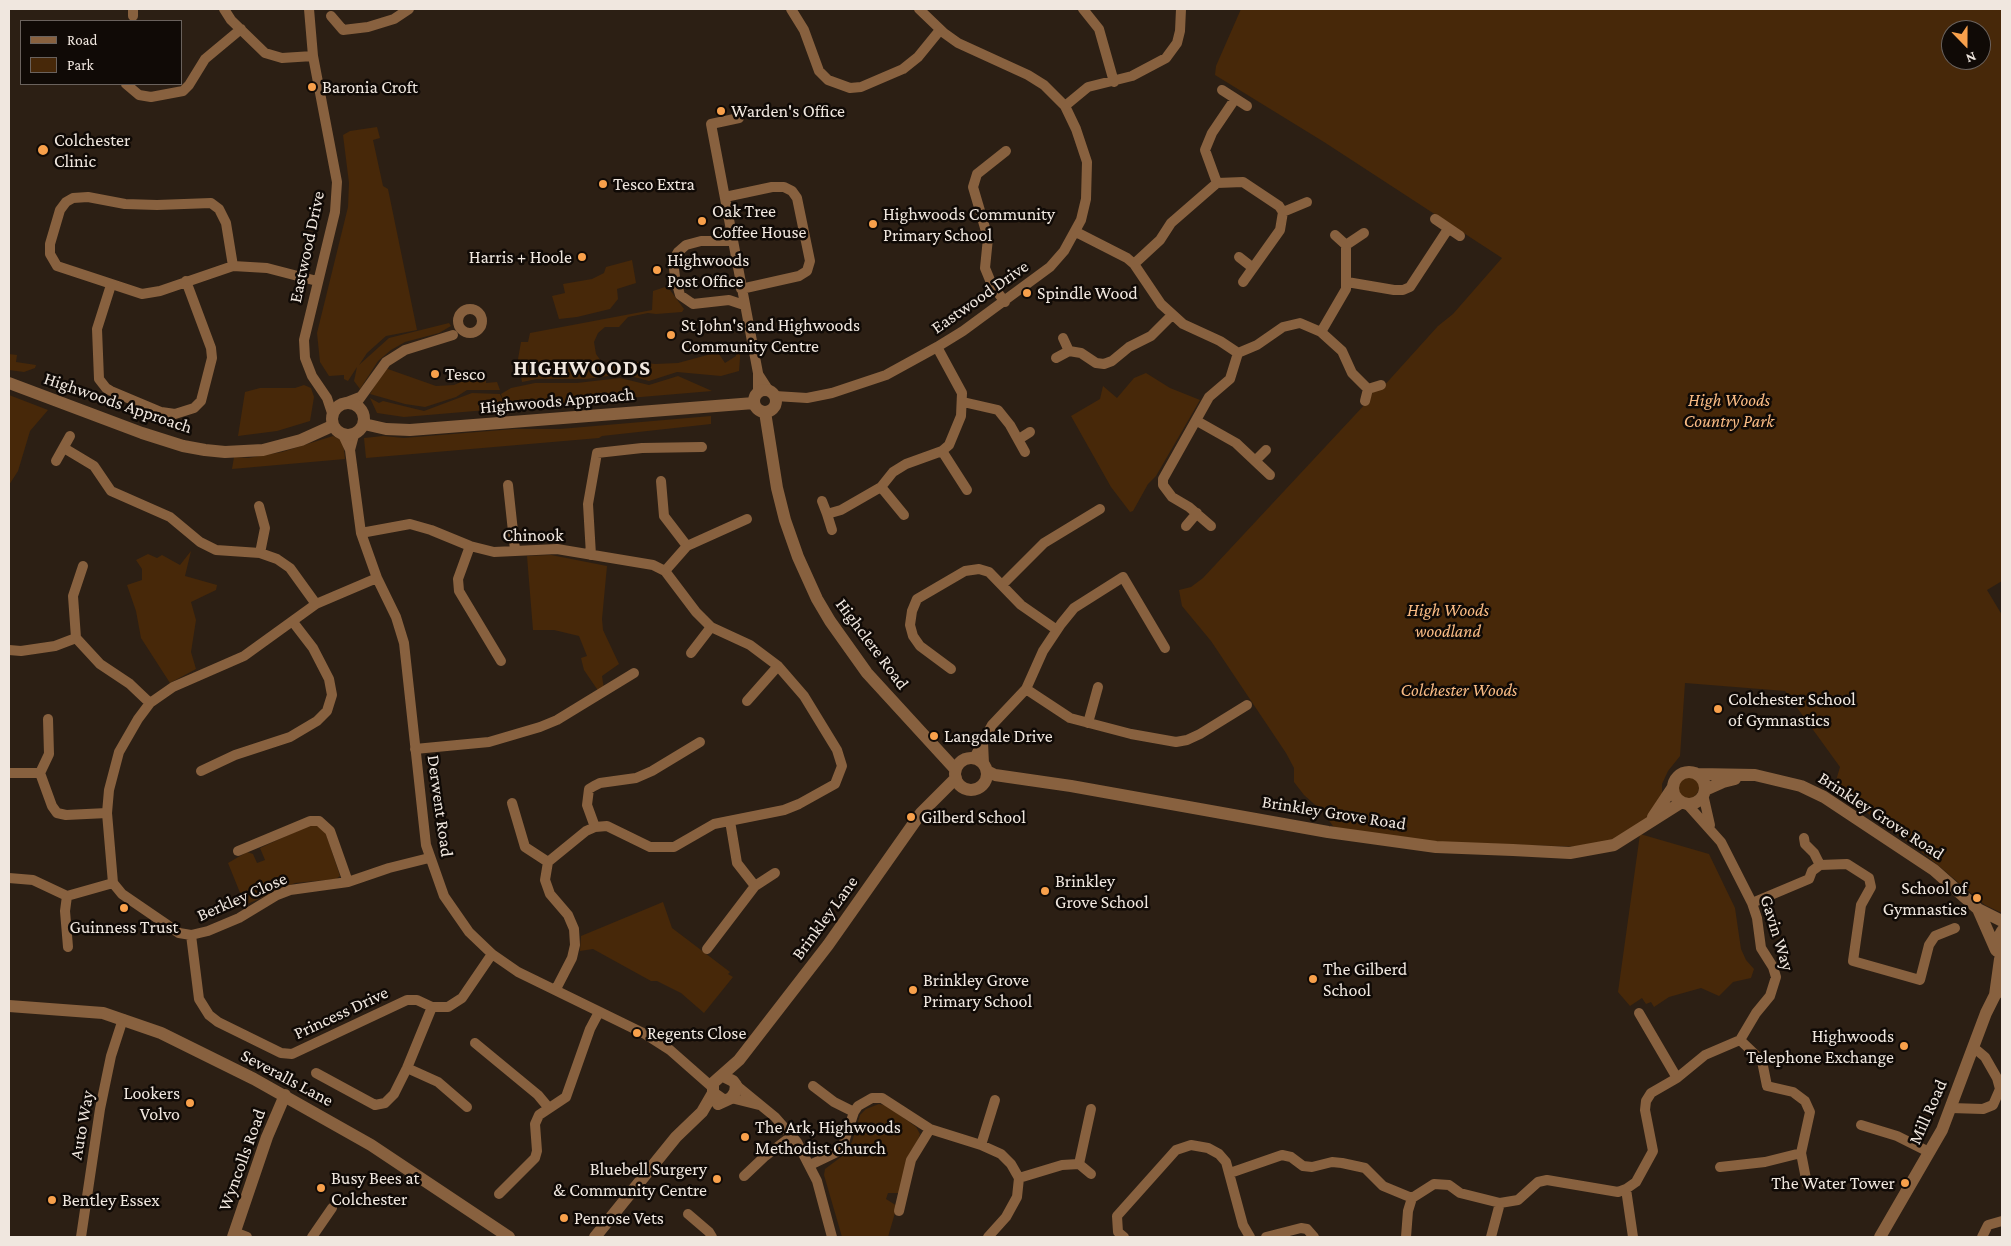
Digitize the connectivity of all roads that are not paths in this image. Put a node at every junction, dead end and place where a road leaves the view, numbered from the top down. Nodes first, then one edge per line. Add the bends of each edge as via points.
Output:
1 (224, 9) edge
2 (309, 9) edge
3 (410, 9) edge
4 (791, 9) edge
5 (919, 9) edge
6 (1083, 9) edge
7 (1181, 9) edge
8 (331, 16) dead end
9 (240, 29) junction
10 (940, 30) junction
11 (313, 56) junction
12 (1114, 82) junction
13 (127, 85) edge
14 (1222, 90) dead end
15 (1235, 99) junction
16 (1064, 106) junction
17 (1248, 106) dead end
18 (739, 118) dead end
19 (1006, 151) dead end
20 (1217, 183) junction
21 (725, 197) junction
22 (1307, 202) dead end
23 (1283, 212) junction
24 (1435, 219) dead end
25 (1448, 229) junction
26 (1076, 232) junction
27 (1364, 234) dead end
28 (1335, 235) dead end
29 (1460, 236) dead end
30 (732, 240) junction
31 (1346, 245) junction
32 (1239, 257) dead end
33 (1134, 264) junction
34 (233, 266) junction
35 (1253, 268) junction
36 (186, 281) junction
37 (317, 281) junction
38 (1243, 282) dead end
39 (1347, 282) junction
40 (111, 285) junction
41 (741, 289) junction
42 (1005, 302) junction
43 (744, 305) junction
44 (1172, 315) junction
45 (460, 332) dead end
46 (1321, 332) junction
47 (1063, 338) dead end
48 (937, 347) junction
49 (1069, 351) junction
50 (1238, 353) junction
51 (1056, 358) dead end
52 (9, 383) edge
53 (1381, 385) dead end
54 (1368, 389) junction
55 (766, 398) junction
56 (1365, 401) dead end
57 (963, 402) junction
58 (344, 408) junction
59 (1196, 421) junction
60 (364, 424) junction
61 (1030, 432) dead end
62 (348, 435) junction
63 (70, 436) dead end
64 (1019, 439) junction
65 (702, 447) dead end
66 (64, 448) junction
67 (1266, 450) dead end
68 (942, 451) junction
69 (1025, 452) dead end
70 (56, 460) dead end
71 (1255, 461) junction
72 (1270, 475) dead end
73 (661, 481) dead end
74 (508, 485) dead end
75 (881, 487) junction
76 (967, 490) dead end
77 (822, 501) dead end
78 (259, 506) dead end
79 (1100, 509) dead end
80 (1197, 513) junction
81 (827, 514) junction
82 (904, 515) dead end
83 (747, 519) dead end
84 (1186, 526) dead end
85 (1211, 526) dead end
86 (832, 530) dead end
87 (361, 533) junction
88 (470, 546) junction
89 (688, 546) junction
90 (515, 550) junction
91 (260, 554) junction
92 (591, 555) junction
93 (83, 566) dead end
94 (665, 571) junction
95 (377, 578) junction
96 (1002, 585) junction
97 (316, 604) junction
98 (294, 622) junction
99 (711, 627) junction
100 (1057, 630) junction
101 (76, 638) junction
102 (1165, 648) dead end
103 (9, 650) edge
104 (691, 653) dead end
105 (501, 661) dead end
106 (778, 666) junction
107 (951, 669) dead end
108 (634, 673) dead end
109 (1098, 687) dead end
110 (1026, 689) junction
111 (747, 701) dead end
112 (150, 703) junction
113 (1247, 705) dead end
114 (48, 719) dead end
115 (1088, 723) junction
116 (700, 742) dead end
117 (415, 749) junction
118 (201, 771) dead end
119 (971, 771) junction
120 (40, 773) junction
121 (9, 774) edge
122 (1698, 774) junction
123 (1755, 775) junction
124 (1672, 787) junction
125 (1704, 792) junction
126 (512, 803) dead end
127 (1684, 803) junction
128 (107, 813) junction
129 (730, 820) junction
130 (1646, 824) junction
131 (596, 827) junction
132 (1712, 830) junction
133 (1804, 838) dead end
134 (238, 851) dead end
135 (429, 858) junction
136 (548, 862) junction
137 (1820, 865) junction
138 (776, 873) dead end
139 (9, 878) edge
140 (348, 882) junction
141 (113, 883) junction
142 (755, 886) junction
143 (67, 896) junction
144 (1752, 903) junction
145 (1978, 909) junction
146 (2002, 920) edge
147 (1955, 928) dead end
148 (2002, 931) edge
149 (191, 936) junction
150 (68, 947) dead end
151 (707, 949) dead end
152 (492, 954) junction
153 (1999, 957) edge
154 (556, 989) junction
155 (1999, 992) edge
156 (9, 1006) edge
157 (26, 1006) junction
158 (432, 1007) junction
159 (9, 1012) edge
160 (599, 1012) junction
161 (1644, 1016) dead end
162 (123, 1019) junction
163 (1740, 1040) junction
164 (475, 1043) dead end
165 (1973, 1046) junction
166 (407, 1068) junction
167 (316, 1073) dead end
168 (1677, 1078) junction
169 (814, 1086) dead end
170 (723, 1087) junction
171 (285, 1095) junction
172 (995, 1100) dead end
173 (467, 1107) dead end
174 (548, 1107) junction
175 (1951, 1108) junction
176 (1091, 1109) dead end
177 (854, 1112) junction
178 (1861, 1125) dead end
179 (930, 1128) junction
180 (792, 1136) junction
181 (981, 1144) junction
182 (1801, 1152) junction
183 (1930, 1152) junction
184 (1079, 1164) junction
185 (810, 1165) junction
186 (1720, 1167) dead end
187 (1230, 1173) junction
188 (1091, 1174) dead end
189 (744, 1176) dead end
190 (1019, 1178) junction
191 (1807, 1184) dead end
192 (1626, 1189) junction
193 (499, 1194) dead end
194 (1412, 1198) junction
195 (1500, 1203) junction
196 (332, 1208) dead end
197 (899, 1211) dead end
198 (688, 1214) dead end
199 (2002, 1221) edge
200 (234, 1235) edge
201 (81, 1237) edge
202 (247, 1237) edge
203 (312, 1237) edge
204 (508, 1237) edge
205 (595, 1237) edge
206 (712, 1237) edge
207 (832, 1237) edge
208 (988, 1237) edge
209 (1124, 1237) edge
210 (1250, 1237) edge
211 (1266, 1237) edge
212 (1314, 1237) edge
213 (1406, 1237) edge
214 (1491, 1237) edge
215 (1633, 1237) edge
216 (1880, 1237) edge
217 (1982, 1237) edge

1 - 9 street
2 - 11 street, Eastwood Drive
3 - 8 street via 394,19 344,30
4 - 10 street via 804,30 819,71 828,80 850,88 861,87 903,69 918,57
5 - 10 street, Eastwood Drive
6 - 12 street via 1099,29
7 - 12 street via 1177,43 1166,58 1151,68
9 - 11 street via 273,57
9 - 13 street via 205,59 182,91 150,97 140,95
10 - 16 street, Eastwood Drive via 972,50 1028,75
11 - 37 street, Eastwood Drive via 337,182 335,212
12 - 16 street via 1088,87
14 - 15 street
15 - 17 street
15 - 20 street via 1204,150
16 - 26 street, Eastwood Drive via 1087,162 1086,199
18 - 21 street via 711,124
19 - 42 street via 977,174 973,187 988,238 985,268 992,285
20 - 23 street via 1243,182
20 - 33 street via 1171,223 1160,240
21 - 30 street
21 - 41 street via 772,187 784,186 792,191 797,198 810,261 806,271 799,276
22 - 23 street
23 - 35 street via 1280,230
24 - 25 street
25 - 29 street
25 - 39 street via 1410,287 1394,290
26 - 33 street
26 - 42 street, Eastwood Drive via 1050,267
27 - 31 street
28 - 31 street
30 - 41 street
30 - 43 street via 718,239 686,245 673,261 675,277 680,295 693,304 730,300
31 - 39 street
32 - 35 street
33 - 44 street
34 - 36 street
34 - 37 street via 267,268
34 - 40 street via 226,223 212,203 125,204 88,197 73,198 60,210 50,254 57,266
35 - 38 street
36 - 40 street via 142,294
36 - 40 street via 212,358 202,401 194,408 174,414 161,412 111,391 99,379 97,329
37 - 58 street, Eastwood Drive via 304,340 305,358 312,376 327,398
39 - 46 street via 1339,303
41 - 43 street
42 - 48 street, Eastwood Drive
43 - 55 street
44 - 49 street via 1151,336 1104,364
44 - 50 street via 1192,330 1220,341
45 - 58 street via 405,350 386,362
46 - 50 street via 1300,322 1290,324
46 - 54 street via 1342,351 1352,373
47 - 49 street
48 - 55 street, Eastwood Drive via 886,375 832,393
48 - 57 street via 958,382
49 - 51 street
50 - 59 street via 1230,379 1209,397
52 - 58 street, Highwoods Approach via 142,433 183,446 225,452 263,450 301,440
53 - 54 street
54 - 56 street
55 - 60 street, Highwoods Approach via 410,430
55 - 119 street, Highclere Road via 757,409 765,412 785,520 817,599 867,673 930,742
57 - 64 street via 998,410
57 - 68 street via 957,429 950,445
58 - 60 street via 364,416
58 - 62 street
59 - 71 street via 1236,444
59 - 80 street via 1163,479 1167,493
60 - 62 street
61 - 64 street
62 - 87 street, Derwent Road
63 - 66 street
64 - 69 street
65 - 92 street via 596,453 588,504
66 - 70 street
66 - 91 street via 94,466 111,491 170,517 200,542 216,550
67 - 71 street
68 - 75 street via 906,464 893,472
68 - 76 street
71 - 72 street
73 - 89 street via 664,516
74 - 90 street
75 - 81 street via 862,500
75 - 82 street
77 - 81 street
78 - 91 street via 265,520
79 - 96 street via 1044,543
80 - 84 street
80 - 85 street
81 - 86 street
83 - 89 street
87 - 88 street, Chinook via 410,524
87 - 95 street, Derwent Road
88 - 90 street, Chinook via 494,552
88 - 105 street via 458,579 459,591
89 - 94 street
90 - 92 street, Chinook via 557,549
91 - 97 street via 290,568
92 - 94 street, Chinook via 653,565
93 - 101 street via 73,596
94 - 99 street
95 - 97 street
95 - 117 street, Derwent Road via 396,617 404,643
96 - 100 street via 1021,605
96 - 107 street via 989,572 979,569 965,571 917,599 910,625 913,636 920,646
97 - 98 street
98 - 112 street via 244,656 173,687
98 - 118 street via 313,648 329,680 332,694 327,710 317,721 290,737 235,755
99 - 104 street
99 - 106 street via 750,645
100 - 102 street via 1074,608 1123,577
100 - 110 street via 1043,651
101 - 103 street via 55,646
101 - 112 street via 100,664 130,684
106 - 111 street
106 - 129 street via 804,696 826,730 837,750 841,774 836,784 799,804
108 - 117 street via 540,727 489,742
109 - 115 street
110 - 115 street via 1070,718
110 - 119 street via 992,725
112 - 128 street via 119,752
113 - 115 street via 1200,734 1176,742
114 - 120 street via 49,754
116 - 131 street via 636,778 600,782 589,790 587,805
117 - 135 street, Derwent Road
119 - 130 street, Brinkley Grove Road via 1328,832 1436,846 1570,853 1614,845
119 - 170 street, Brinkley Lane via 921,813 828,945 739,1060
120 - 121 street
120 - 128 street via 57,813
122 - 123 street, Brinkley Grove Road
122 - 124 street via 1690,771 1680,774
122 - 125 street via 1704,783
123 - 125 street, Brinkley Grove Road via 1723,782
123 - 145 street, Brinkley Grove Road via 1801,786 1824,797 1934,870
124 - 127 street via 1674,794
124 - 130 street, Brinkley Grove Road
125 - 127 street via 1698,801
125 - 132 street, Gavin Way
126 - 136 street via 525,847
127 - 130 street, Brinkley Grove Road
127 - 132 street, Gavin Way
128 - 141 street
129 - 131 street via 714,824 674,847 662,848 650,847 607,826
129 - 142 street via 737,862
131 - 136 street via 586,830
132 - 144 street, Gavin Way
133 - 137 street
134 - 140 street via 310,821 319,821 330,831
135 - 140 street, Berkley Close
135 - 152 street, Derwent Road via 452,911
136 - 154 street via 545,880 550,894 568,915 574,929 572,958
137 - 144 street via 1808,879
137 - 147 street via 1848,864 1869,878 1871,886 1861,905 1853,962 1920,980 1929,944 1935,936
138 - 142 street
139 - 143 street via 33,880
140 - 149 street, Berkley Close via 290,890 239,918
141 - 143 street
141 - 149 street, Berkley Close via 122,894 178,933
142 - 151 street
143 - 150 street
144 - 163 street, Gavin Way via 1761,948 1776,977 1770,996 1756,1012
145 - 146 street, Brinkley Grove Road
145 - 153 street, Brinkley Grove Road
148 - 153 street, Mill Road via 1996,942
149 - 158 street, Princess Drive via 199,999 209,1015 281,1052 292,1054 407,1000 417,1000
152 - 154 street, Derwent Road via 518,972
152 - 158 street, Princess Drive via 462,998 448,1007
153 - 155 street, Mill Road
154 - 160 street, Derwent Road
155 - 165 street, Mill Road
156 - 157 street, Severalls Lane
157 - 159 street, Severalls Lane
157 - 162 street, Severalls Lane via 103,1013
158 - 166 street
160 - 170 street, Derwent Road via 646,1034
160 - 174 street via 566,1097 560,1104
161 - 168 street via 1645,1026
162 - 171 street, Severalls Lane via 161,1033
162 - 201 street, Auto Way via 100,1109
163 - 168 street via 1705,1055
163 - 182 street via 1762,1060 1767,1086 1793,1092 1805,1101 1810,1112
164 - 174 street
165 - 175 street, Mill Road
165 - 175 street via 1985,1057 2000,1089 1993,1105 1983,1109
166 - 167 street via 394,1094 385,1103 375,1105
166 - 173 street via 438,1082
168 - 192 street via 1651,1092 1646,1101 1653,1152 1636,1182
169 - 177 street via 834,1102
170 - 180 street via 759,1105
170 - 205 street, Brinkley Lane via 712,1109 702,1112 676,1137
171 - 200 street, Wyncolls Road via 267,1137
171 - 204 street, Severalls Lane via 371,1145
172 - 181 street
174 - 193 street via 535,1124 535,1158
175 - 183 street, Mill Road
176 - 184 street
177 - 179 street via 865,1101 882,1098
177 - 185 street via 844,1145
178 - 183 street via 1897,1136
179 - 181 street
179 - 197 street via 911,1160
180 - 185 street
180 - 189 street
181 - 190 street via 1001,1154
182 - 186 street via 1766,1162
182 - 191 street
183 - 216 street, Mill Road
184 - 188 street
184 - 190 street via 1062,1165
185 - 207 street
187 - 194 street via 1282,1155 1303,1166 1345,1163 1365,1168 1383,1186
187 - 209 street via 1219,1154 1208,1148 1191,1145 1176,1150 1117,1216 1118,1232
187 - 210 street via 1243,1225
190 - 208 street via 1013,1206
192 - 195 street via 1618,1192 1547,1180 1538,1182 1518,1200
192 - 215 street
194 - 195 street via 1434,1184 1440,1184 1460,1193
194 - 213 street
195 - 214 street
196 - 203 street
198 - 206 street
199 - 217 street via 1988,1226
200 - 202 street
211 - 212 street via 1301,1228 1308,1229

